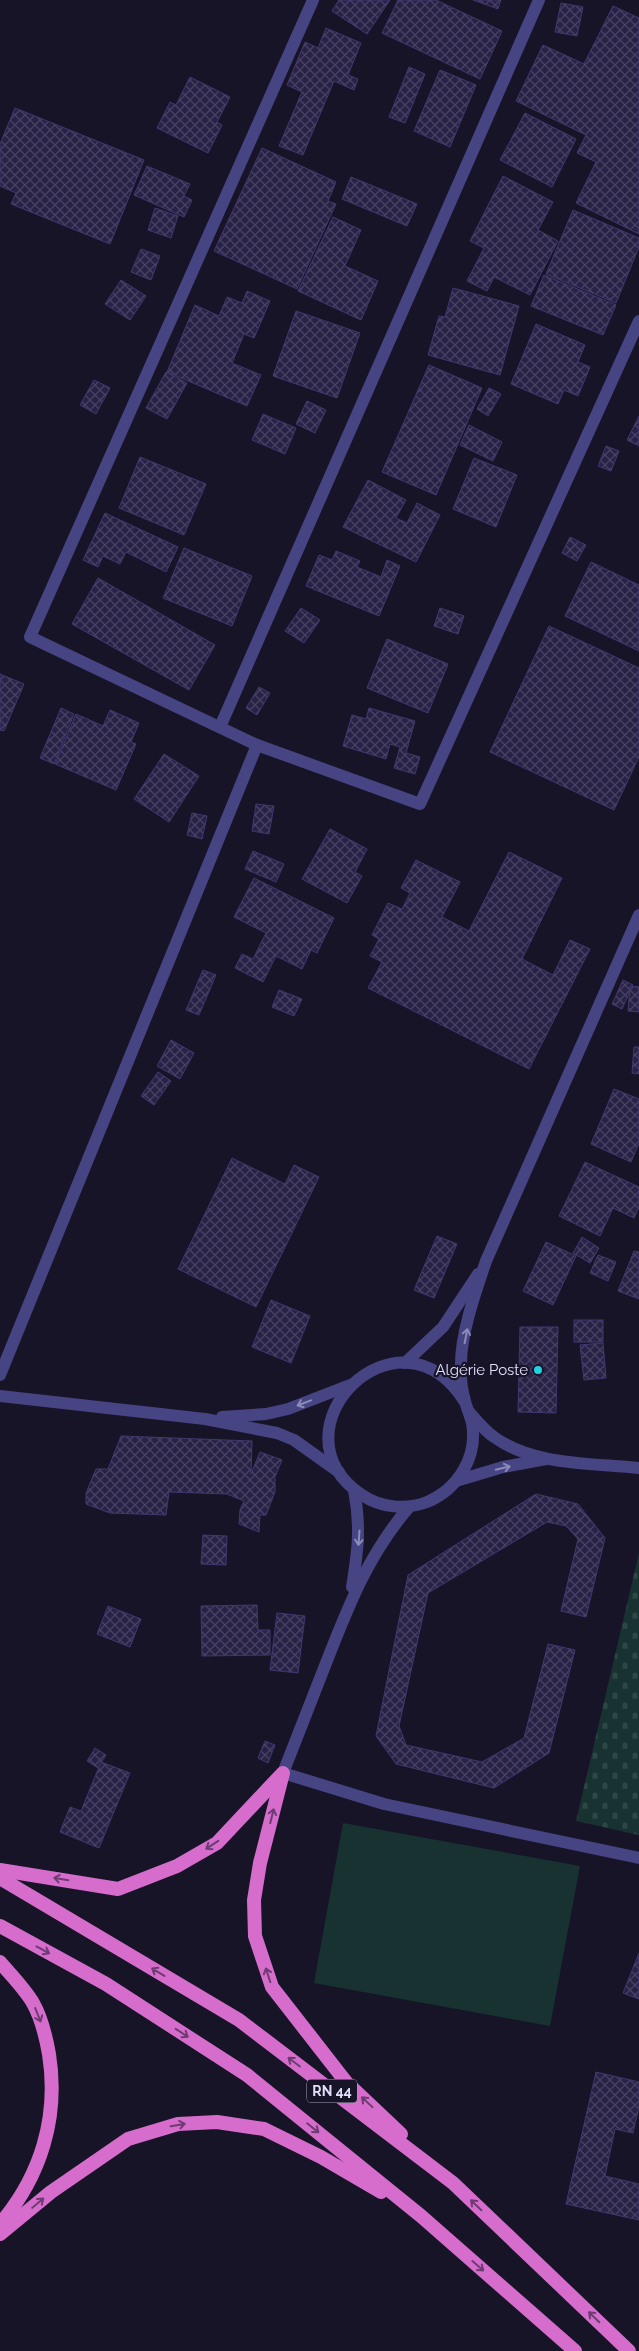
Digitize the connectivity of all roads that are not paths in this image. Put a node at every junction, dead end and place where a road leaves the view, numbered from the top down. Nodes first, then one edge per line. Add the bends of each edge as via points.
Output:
1 (313, 0) edge
2 (539, 0) edge
3 (639, 321) edge
4 (220, 727) junction
5 (257, 745) junction
6 (639, 914) edge
7 (486, 1261) junction
8 (405, 1363) junction
9 (0, 1375) edge
10 (350, 1385) junction
11 (0, 1396) edge
12 (467, 1407) junction
13 (206, 1419) junction
14 (551, 1458) junction
15 (639, 1468) edge
16 (339, 1472) junction
17 (456, 1481) junction
18 (354, 1490) junction
19 (409, 1506) junction
20 (349, 1604) junction
21 (283, 1773) junction
22 (639, 1858) edge
23 (0, 1870) edge
24 (0, 1878) edge
25 (0, 1926) edge
26 (0, 1962) edge
27 (454, 2183) junction
28 (421, 2216) junction
29 (0, 2224) edge
30 (0, 2234) edge
31 (575, 2351) edge
32 (629, 2351) edge

1 - 4 street via 30,637
2 - 4 street
3 - 5 street via 420,804
4 - 5 street
5 - 9 street
6 - 7 street
7 - 8 street via 442,1327
12 -> 7 street via 460,1363 470,1311
8 - 10 street via 369,1371
8 - 12 street via 440,1375 458,1391
10 -> 13 street via 266,1414
10 - 16 street via 336,1404 330,1427 331,1450
11 - 13 street
12 - 14 street via 493,1437 521,1451
12 - 17 street via 472,1425 472,1449
13 - 16 street via 278,1433 294,1440
14 - 15 street
17 -> 14 street
16 - 18 street
17 - 19 street via 435,1498
18 - 19 street via 374,1502
18 -> 20 street via 360,1519
19 - 20 street via 377,1549
20 - 21 street
21 - 22 street via 384,1804
21 -> 23 highway via 217,1842 177,1866 118,1889
27 -> 21 highway via 346,2082 272,1987 255,1936 254,1900
27 -> 24 highway, RN 44 via 239,2020
25 -> 28 highway, RN 44 via 106,1984 247,2075
26 -> 29 highway via 33,2003 45,2031 52,2077 44,2150 18,2204
32 -> 27 highway, RN 44
30 -> 28 highway via 51,2192 128,2139 178,2124 217,2122 264,2129 321,2157
28 -> 31 highway, RN 44

